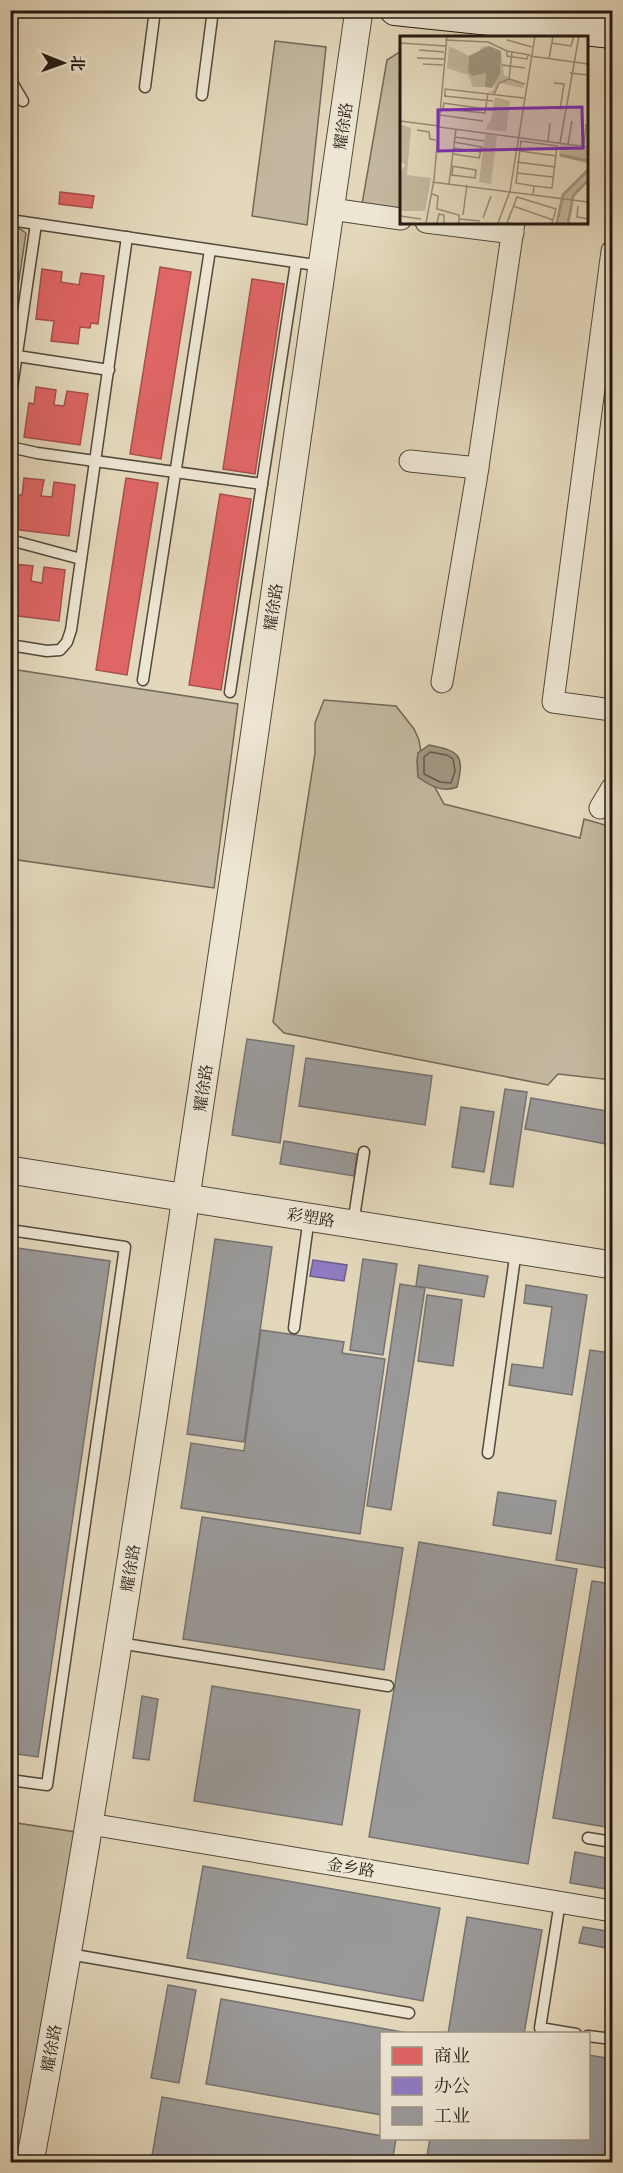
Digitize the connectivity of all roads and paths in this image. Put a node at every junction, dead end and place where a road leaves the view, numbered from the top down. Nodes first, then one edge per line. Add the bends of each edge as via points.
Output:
1 (155, 10) edge
2 (213, 10) edge
3 (360, 10) edge
4 (395, 10) edge
5 (612, 15) edge
6 (579, 26) edge
7 (542, 32) edge
8 (612, 33) edge
9 (10, 79) edge
10 (145, 87) dead end
11 (202, 94) dead end
12 (23, 101) dead end
13 (331, 209) junction
14 (400, 219) edge
15 (10, 220) edge
16 (36, 224) junction
17 (455, 224) edge
18 (514, 228) edge
19 (128, 237) junction
20 (210, 250) junction
21 (612, 250) edge
22 (309, 264) junction
23 (14, 352) edge
24 (109, 370) junction
25 (10, 401) edge
26 (10, 447) edge
27 (95, 460) junction
28 (410, 461) dead end
29 (478, 468) junction
30 (175, 472) junction
31 (262, 484) junction
32 (10, 540) edge
33 (81, 559) junction
34 (10, 645) edge
35 (143, 680) dead end
36 (442, 682) dead end
37 (230, 692) dead end
38 (612, 710) edge
39 (612, 788) edge
40 (600, 808) dead end
41 (364, 1152) dead end
42 (10, 1170) edge
43 (187, 1198) junction
44 (309, 1217) junction
45 (352, 1224) junction
46 (10, 1230) edge
47 (516, 1250) junction
48 (612, 1263) edge
49 (294, 1328) dead end
50 (488, 1453) dead end
51 (118, 1642) junction
52 (388, 1686) dead end
53 (10, 1780) edge
54 (90, 1824) junction
55 (588, 1838) dead end
56 (612, 1842) edge
57 (560, 1902) junction
58 (612, 1911) edge
59 (69, 1954) junction
60 (409, 2013) dead end
61 (564, 2032) edge
62 (590, 2036) edge
63 (612, 2039) edge
64 (30, 2163) edge

1 - 10 lane
2 - 11 lane
3 - 13 street, 耀徐路
4 - 7 main road
5 - 6 main road
6 - 7 main road
6 - 8 main road
9 - 12 lane
13 - 14 street
13 - 22 street, 耀徐路
15 - 16 lane
16 - 19 lane
16 - 23 lane
17 - 18 street
18 - 29 street
19 - 20 lane
19 - 24 lane
20 - 22 lane
20 - 30 lane
21 - 38 street via 553,702
22 - 31 lane
22 - 43 street, 耀徐路
23 - 24 lane
23 - 25 lane
24 - 27 lane
26 - 27 lane
27 - 30 lane
27 - 33 lane
28 - 29 street
29 - 36 street
30 - 31 lane
30 - 35 lane
31 - 37 lane
32 - 33 lane
33 - 34 lane via 67,642 60,650 47,651
39 - 40 street
41 - 45 lane
42 - 43 street, 彩塑路
43 - 44 street, 彩塑路
43 - 51 street, 耀徐路
44 - 45 street, 彩塑路
44 - 49 lane
45 - 47 street, 彩塑路
46 - 53 lane via 125,1247 47,1785
47 - 48 street, 彩塑路
47 - 50 lane
51 - 52 lane
51 - 54 street, 耀徐路
54 - 57 street, 金乡路
54 - 59 street, 耀徐路
55 - 56 lane
57 - 58 street, 金乡路
57 - 61 lane via 540,2028
59 - 60 lane
59 - 64 street, 耀徐路
62 - 63 lane

